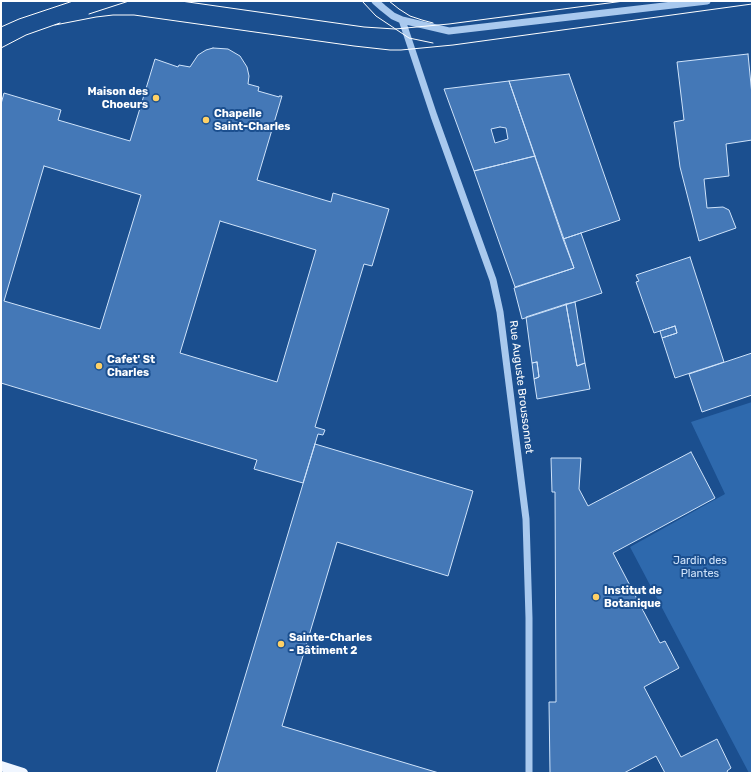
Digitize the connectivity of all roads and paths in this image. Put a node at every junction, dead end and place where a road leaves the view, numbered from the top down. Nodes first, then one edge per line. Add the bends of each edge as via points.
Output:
1 (375, 1) edge
2 (707, 1) edge
3 (402, 20) junction
4 (1, 766) edge
5 (23, 773) edge
6 (529, 773) edge

1 - 3 street
2 - 3 street via 449,31
3 - 6 street, Rue Auguste Broussonnet via 493,280 500,312 526,519
4 - 5 main road

